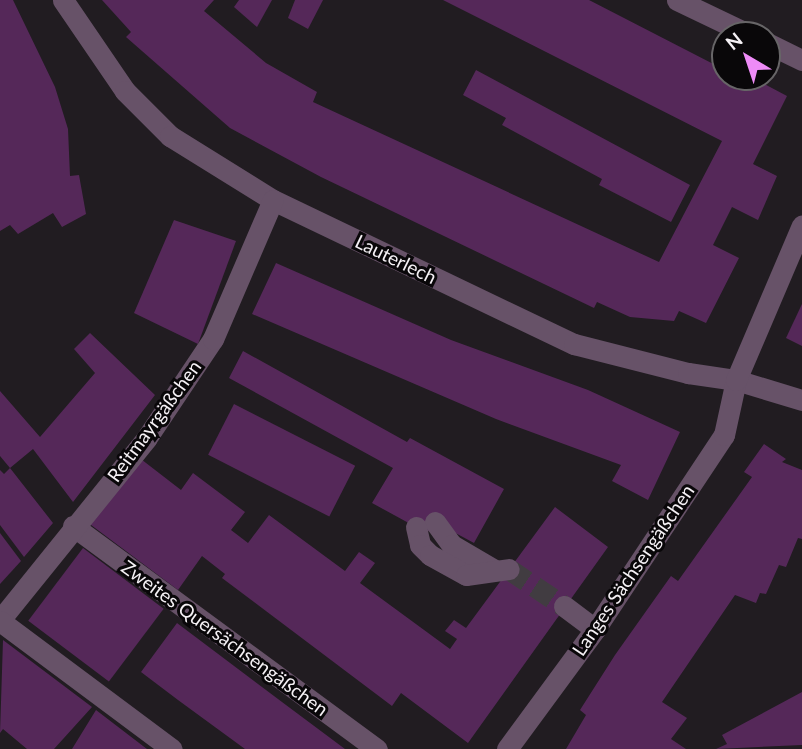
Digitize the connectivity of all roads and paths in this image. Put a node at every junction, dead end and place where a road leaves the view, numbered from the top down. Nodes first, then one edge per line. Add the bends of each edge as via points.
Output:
1 (63, 0) edge
2 (677, 0) edge
3 (721, 21) edge
4 (781, 50) edge
5 (802, 60) edge
6 (273, 200) junction
7 (802, 225) edge
8 (736, 380) junction
9 (802, 400) edge
10 (426, 524) dead end
11 (73, 526) junction
12 (501, 569) tunnel mouth
13 (564, 606) tunnel mouth
14 (0, 620) edge
15 (595, 629) junction
16 (172, 749) edge
17 (377, 749) edge
18 (507, 749) edge

1 - 6 street, Lauterlech via 125,91 170,136
2 - 3 street
4 - 5 street
6 - 8 street, Lauterlech via 574,345
6 - 11 street, Reitmayrgäßchen via 213,339 146,439
7 - 8 street, Langes Sächsengäßchen
8 - 9 street, Lauterlech
8 - 15 street, Langes Sächsengäßchen via 724,435
10 - 12 street via 420,545 449,566 466,575
11 - 14 street, Reitmayrgäßchen
11 - 17 street, Zweites Quersächsengäßchen
13 - 15 street
14 - 16 street
15 - 18 street, Langes Sächsengäßchen

